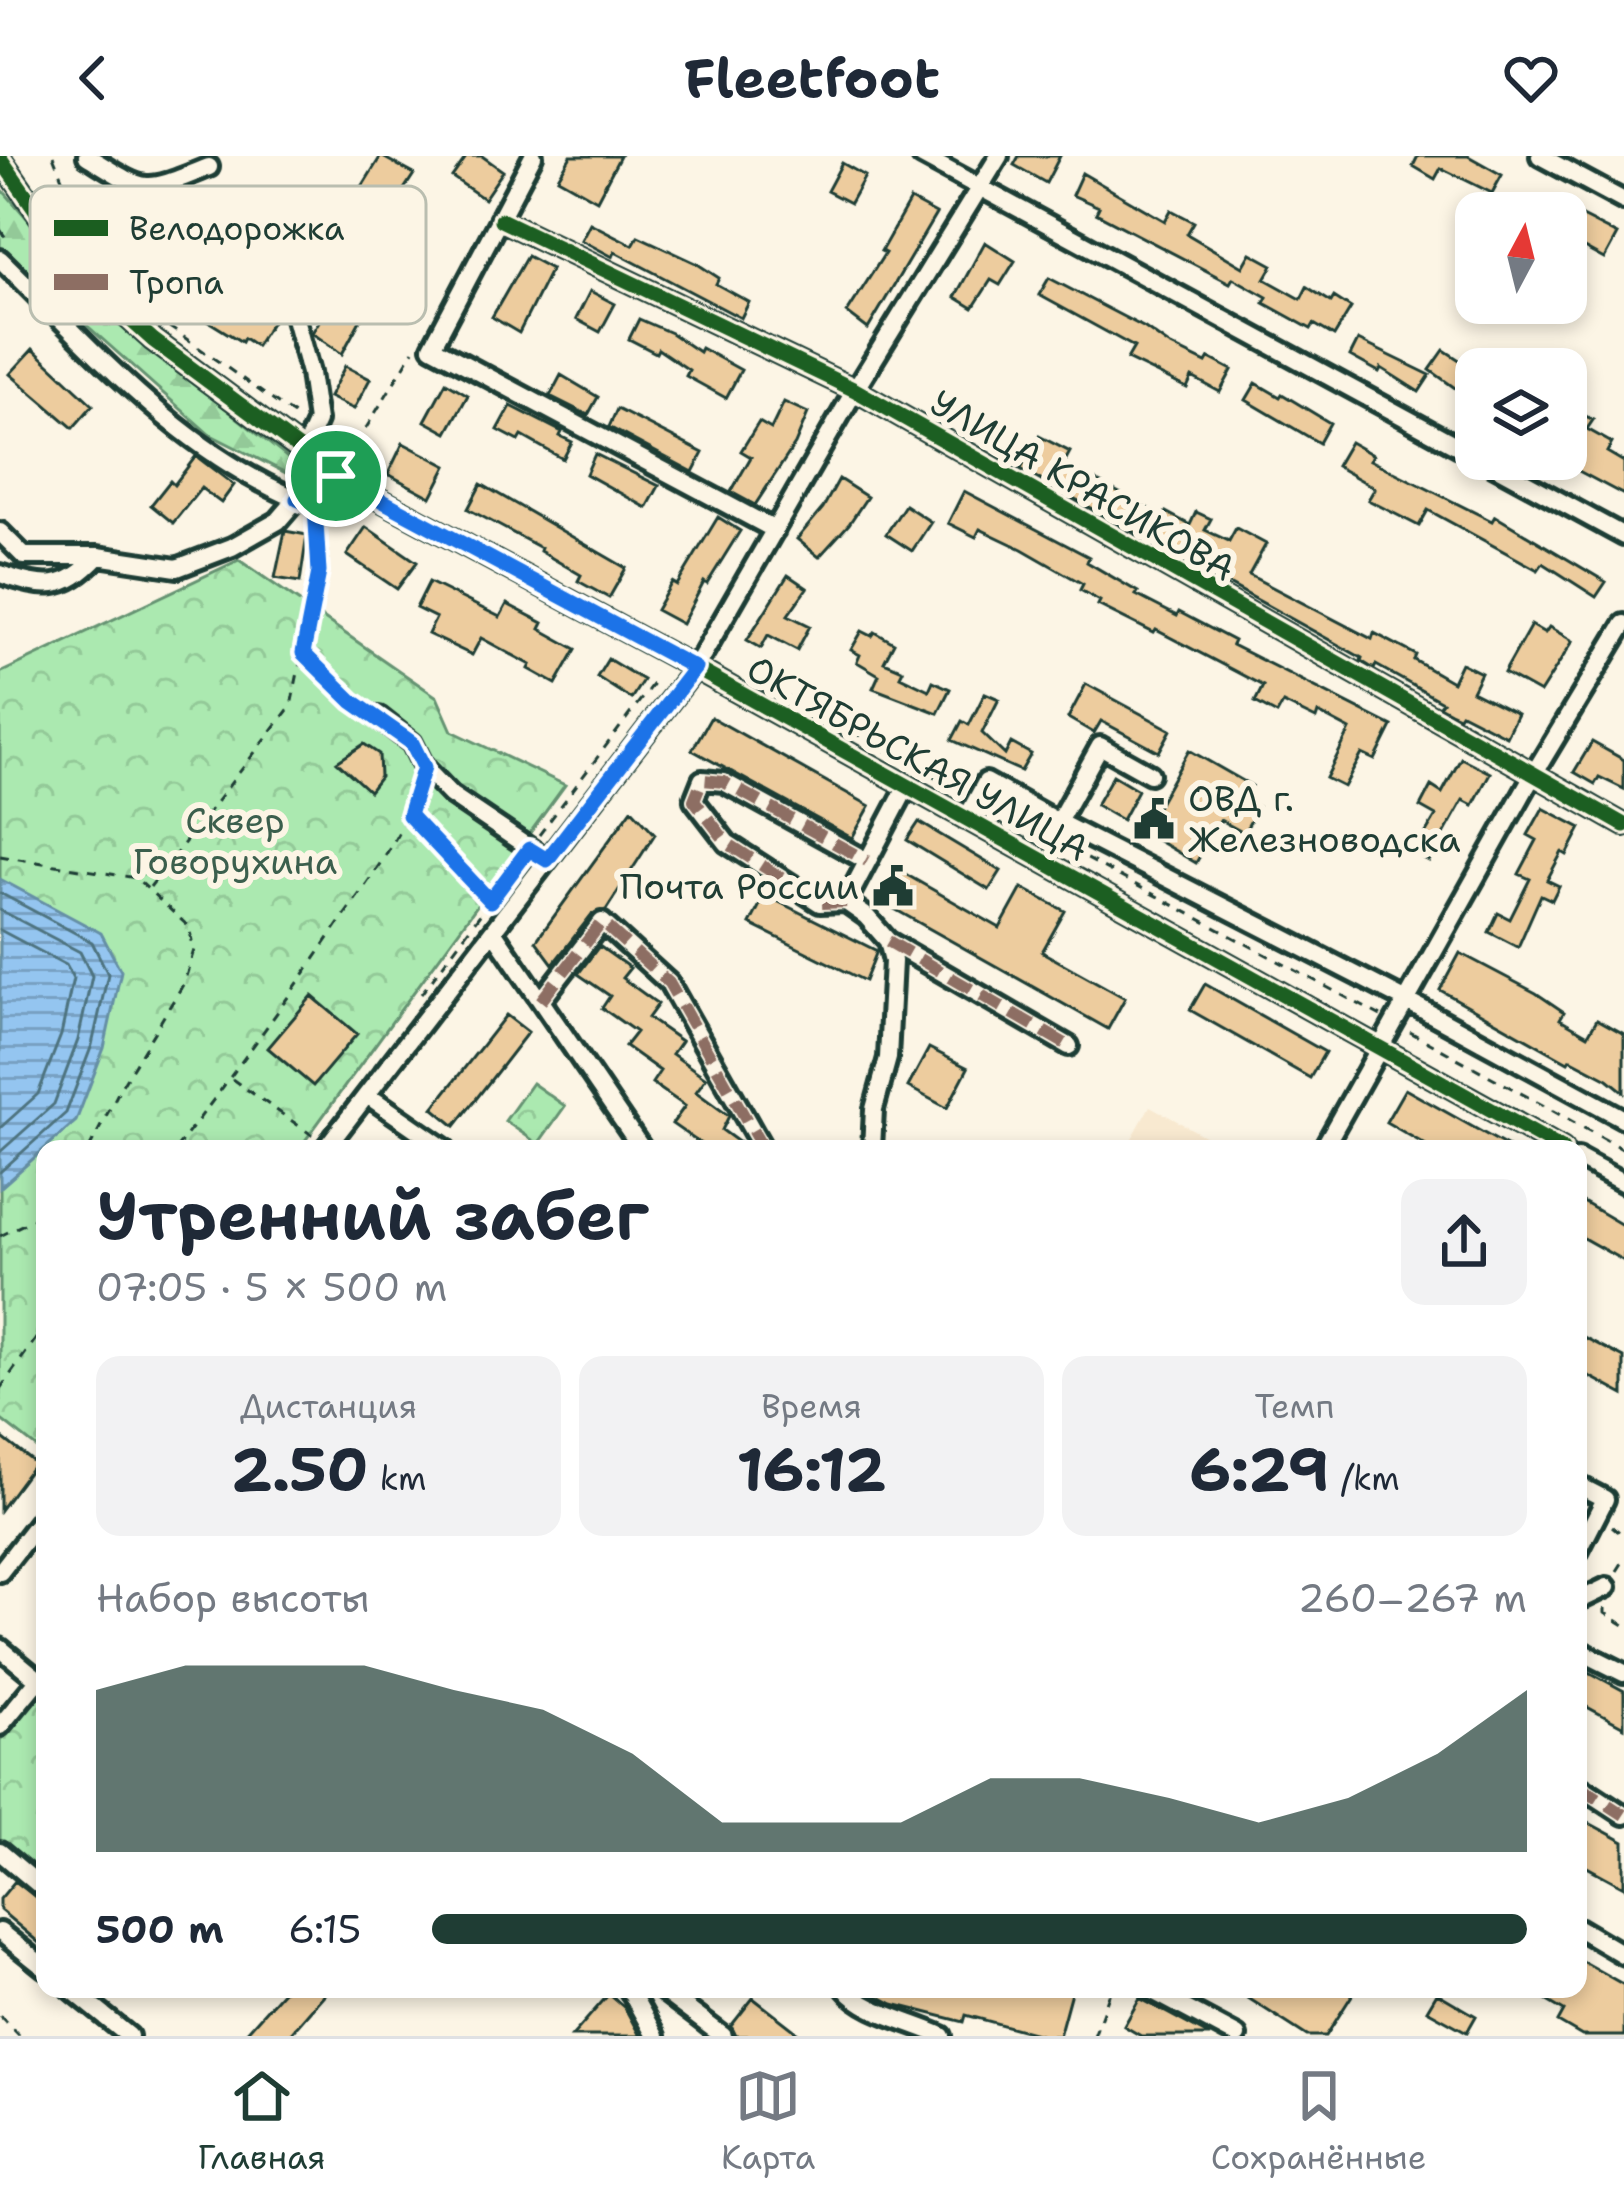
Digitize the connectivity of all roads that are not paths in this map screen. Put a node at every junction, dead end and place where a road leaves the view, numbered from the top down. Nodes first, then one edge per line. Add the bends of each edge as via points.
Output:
1 (87, 156) edge
2 (533, 156) edge
3 (922, 156) edge
4 (999, 156) edge
5 (1540, 156) edge
6 (0, 158) edge
7 (209, 167) dead end
8 (142, 186) edge
9 (161, 186) edge
10 (981, 188) junction
11 (30, 194) edge
12 (1624, 201) edge
13 (501, 220) junction
14 (0, 259) edge
15 (30, 289) edge
16 (66, 324) edge
17 (139, 324) edge
18 (297, 324) edge
19 (856, 390) junction
20 (1455, 444) edge
21 (303, 452) junction
22 (336, 476) junction
23 (1521, 480) edge
24 (297, 499) junction
25 (775, 530) junction
26 (0, 532) edge
27 (1624, 536) edge
28 (98, 556) junction
29 (0, 574) edge
30 (1624, 624) edge
31 (695, 668) junction
32 (379, 717) road end
33 (1150, 774) dead end
34 (1533, 775) junction
35 (907, 786) junction
36 (966, 819) junction
37 (1058, 822) junction
38 (1624, 825) edge
39 (547, 860) junction
40 (867, 861) junction
41 (846, 902) junction
42 (493, 931) junction
43 (895, 941) junction
44 (541, 1001) junction
45 (1407, 1001) junction
46 (1066, 1039) dead end
47 (1378, 1048) junction
48 (367, 1095) junction
49 (1624, 1119) edge
50 (323, 1140) edge
51 (432, 1140) edge
52 (636, 1140) edge
53 (759, 1140) edge
54 (872, 1140) edge
55 (1328, 1140) edge
56 (1546, 1140) edge
57 (1587, 1163) edge
58 (1624, 1183) edge
59 (1587, 1490) edge
60 (36, 1521) edge
61 (1587, 1534) edge
62 (28, 1536) junction
63 (0, 1538) edge
64 (36, 1543) edge
65 (16, 1552) junction
66 (0, 1572) edge
67 (1607, 1587) dead end
68 (1587, 1597) edge
69 (0, 1648) edge
70 (1587, 1654) edge
71 (1624, 1673) edge
72 (36, 1678) edge
73 (36, 1689) edge
74 (0, 1726) edge
75 (1587, 1791) edge
76 (1624, 1815) edge
77 (0, 1852) edge
78 (36, 1882) edge
79 (0, 1932) edge
80 (1587, 1933) edge
81 (1624, 1955) edge
82 (36, 1961) edge
83 (82, 1998) edge
84 (634, 1998) edge
85 (673, 1998) edge
86 (853, 1998) edge
87 (1166, 1998) edge
88 (129, 2036) edge
89 (655, 2036) edge
90 (723, 2036) edge
91 (942, 2036) edge
92 (1237, 2036) edge

1 - 8 street
2 - 13 street
3 - 10 street
4 - 10 street
5 - 12 street
6 - 11 street, ОКТЯБРЬСКАЯ УЛИЦА
7 - 9 street
10 - 19 street
10 - 20 street
13 - 19 street, УЛИЦА КРАСИКОВА
13 - 25 street via 432,347
14 - 15 street
16 - 24 street via 193,439
17 - 21 street, ОКТЯБРЬСКАЯ УЛИЦА
18 - 21 street via 317,421
19 - 25 street
19 - 34 street, УЛИЦА КРАСИКОВА
21 - 22 street, ОКТЯБРЬСКАЯ УЛИЦА
22 - 24 street
22 - 31 street, ОКТЯБРЬСКАЯ УЛИЦА
23 - 27 street
24 - 28 street via 248,538 178,568
25 - 31 street
26 - 28 street via 24,556
28 - 29 street via 63,584
30 - 34 street
31 - 35 street, ОКТЯБРЬСКАЯ УЛИЦА
31 - 39 street
32 - 39 street via 412,743 452,795
33 - 37 street via 1100,746
34 - 38 street, УЛИЦА КРАСИКОВА
34 - 45 street
35 - 36 street, ОКТЯБРЬСКАЯ УЛИЦА
35 - 40 street
36 - 37 street via 986,782
36 - 47 street, ОКТЯБРЬСКАЯ УЛИЦА
37 - 45 street
39 - 42 street
40 - 41 street
40 - 41 street via 724,782 702,780 696,789 694,800 727,843 820,903
41 - 43 street
42 - 44 street
42 - 48 street
43 - 46 street
43 - 54 street via 888,1058
44 - 52 street
44 - 53 street via 602,922 669,982
45 - 47 street
45 - 49 street
47 - 55 street
47 - 56 street, ОКТЯБРЬСКАЯ УЛИЦА
48 - 50 street
48 - 51 street
57 - 58 street
59 - 61 street via 1605,1499
60 - 62 street
62 - 64 street
62 - 65 street
63 - 65 street
65 - 66 street
67 - 68 street
69 - 72 street
70 - 71 street
73 - 74 street
75 - 76 street
77 - 78 street
79 - 82 street
80 - 81 street
83 - 88 street
84 - 89 street
85 - 90 street
86 - 91 street
87 - 92 street

